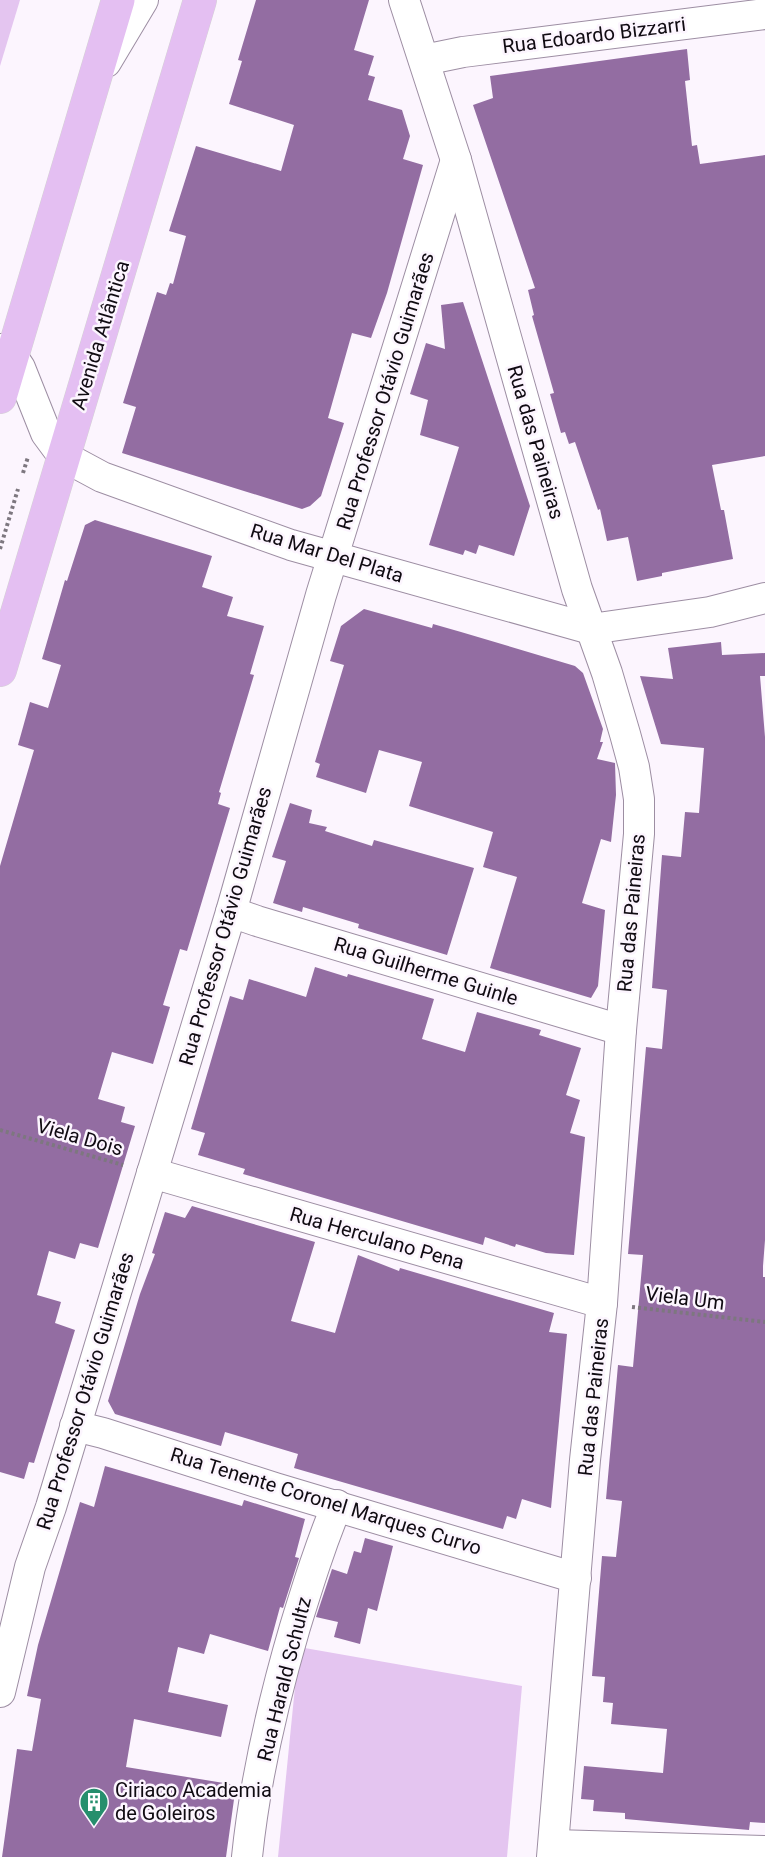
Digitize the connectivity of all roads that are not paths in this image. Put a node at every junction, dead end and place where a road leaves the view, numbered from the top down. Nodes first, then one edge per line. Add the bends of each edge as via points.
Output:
1 (118, 0) edge
2 (143, 0) edge
3 (200, 0) edge
4 (404, 0) edge
5 (765, 14) edge
6 (424, 60) junction
7 (95, 80) junction
8 (456, 160) junction
9 (6, 353) edge
10 (0, 397) edge
11 (63, 456) junction
12 (334, 557) junction
13 (765, 598) edge
14 (710, 612) junction
15 (765, 616) edge
16 (591, 629) junction
17 (0, 669) edge
18 (231, 912) junction
19 (621, 1030) junction
20 (152, 1173) junction
21 (602, 1303) junction
22 (75, 1426) junction
23 (337, 1505) junction
24 (576, 1578) junction
25 (0, 1692) edge
26 (553, 1851) edge
27 (765, 1851) edge
28 (247, 1857) edge

1 - 7 main road
2 - 7 street
3 - 11 main road, Avenida Atlântica
4 - 6 street, Rua das Paineiras
5 - 6 street, Rua Edoardo Bizzarri
6 - 8 street, Rua das Paineiras
7 - 9 main road
8 - 12 street, Rua Professor Otávio Guimarães
8 - 16 street, Rua das Paineiras
9 - 10 main road
9 - 11 street, Rua Mar Del Plata via 26,380 46,433
11 - 12 street, Rua Mar Del Plata via 102,477
11 - 17 main road, Avenida Atlântica
12 - 16 street, Rua Mar Del Plata
12 - 18 street, Rua Professor Otávio Guimarães
13 - 14 street, Rua Mar Del Plata
14 - 15 street, Rua Mar Del Plata
14 - 16 street, Rua Mar Del Plata
16 - 19 street, Rua das Paineiras via 628,745 639,799
18 - 19 street, Rua Guilherme Guinle
18 - 20 street, Rua Professor Otávio Guimarães
19 - 21 street, Rua das Paineiras
20 - 21 street, Rua Herculano Pena
20 - 22 street, Rua Professor Otávio Guimarães
21 - 24 street, Rua das Paineiras
22 - 23 street, Rua Tenente Coronel Marques Curvo
22 - 25 street, Rua Professor Otávio Guimarães via 30,1567
23 - 24 street, Rua Tenente Coronel Marques Curvo
23 - 28 street, Rua Harald Schultz via 319,1547 283,1670 264,1750
24 - 26 street, Rua das Paineiras
26 - 27 street

